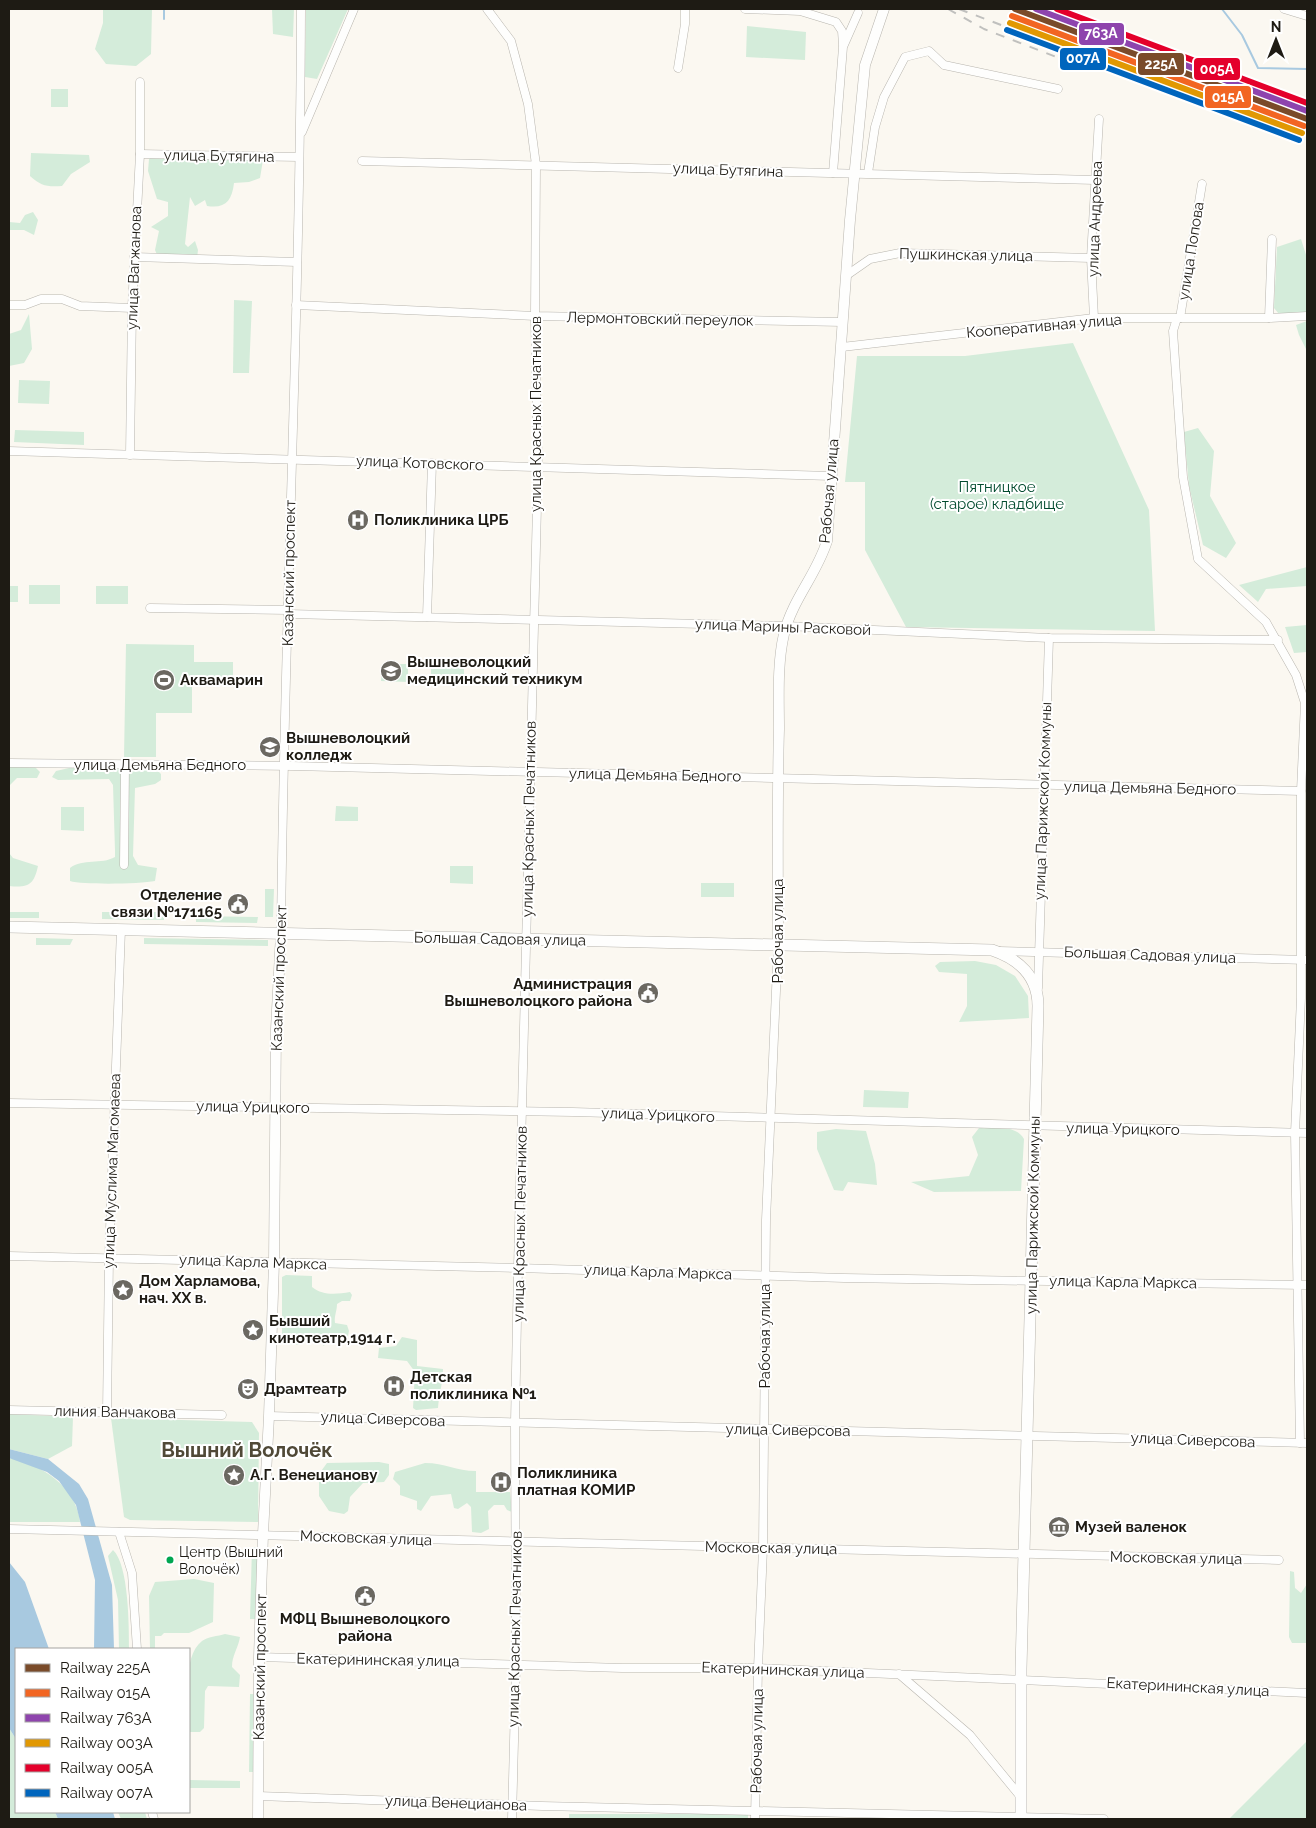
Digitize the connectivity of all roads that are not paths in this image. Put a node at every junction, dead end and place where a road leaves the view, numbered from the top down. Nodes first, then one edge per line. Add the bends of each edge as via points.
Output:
1 (301, 9) edge
2 (354, 9) edge
3 (487, 9) edge
4 (685, 9) edge
5 (746, 9) edge
6 (884, 9) edge
7 (1284, 9) edge
8 (858, 13) dead end
9 (1307, 16) edge
10 (843, 47) junction
11 (678, 68) dead end
12 (140, 82) dead end
13 (1058, 89) dead end
14 (1099, 119) dead end
15 (300, 136) junction
16 (140, 154) junction
17 (298, 157) junction
18 (362, 161) dead end
19 (536, 165) junction
20 (833, 173) junction
21 (868, 173) junction
22 (854, 174) junction
23 (1095, 180) junction
24 (1202, 184) dead end
25 (1272, 239) dead end
26 (134, 257) junction
27 (1091, 258) junction
28 (297, 262) junction
29 (847, 276) junction
30 (9, 305) edge
31 (296, 305) junction
32 (132, 308) junction
33 (535, 316) junction
34 (1307, 316) edge
35 (1094, 318) junction
36 (1178, 318) junction
37 (1269, 318) junction
38 (844, 322) junction
39 (842, 347) junction
40 (9, 451) edge
41 (130, 455) junction
42 (292, 459) junction
43 (432, 463) junction
44 (538, 466) junction
45 (831, 476) junction
46 (150, 608) dead end
47 (288, 612) junction
48 (428, 618) junction
49 (534, 620) junction
50 (786, 626) junction
51 (1049, 638) junction
52 (1278, 640) junction
53 (9, 763) edge
54 (125, 764) junction
55 (283, 766) junction
56 (530, 773) junction
57 (777, 778) junction
58 (1044, 786) junction
59 (1301, 791) junction
60 (124, 865) dead end
61 (9, 927) edge
62 (121, 929) junction
63 (281, 934) junction
64 (526, 940) junction
65 (778, 945) junction
66 (992, 950) junction
67 (1038, 952) junction
68 (1304, 960) edge
69 (1023, 967) joint
70 (1037, 994) junction
71 (9, 1103) edge
72 (115, 1104) junction
73 (276, 1107) junction
74 (522, 1112) junction
75 (770, 1118) junction
76 (1035, 1127) junction
77 (1295, 1133) junction
78 (1307, 1133) edge
79 (9, 1256) edge
80 (109, 1257) junction
81 (274, 1262) junction
82 (518, 1268) junction
83 (765, 1275) junction
84 (1031, 1281) junction
85 (1299, 1285) junction
86 (1307, 1285) edge
87 (9, 1410) edge
88 (107, 1412) junction
89 (222, 1414) dead end
90 (270, 1416) junction
91 (516, 1423) junction
92 (764, 1429) junction
93 (1028, 1435) junction
94 (1304, 1443) edge
95 (9, 1529) edge
96 (119, 1532) junction
97 (262, 1534) junction
98 (517, 1542) junction
99 (763, 1548) junction
100 (1025, 1555) junction
101 (1279, 1560) dead end
102 (137, 1648) edge
103 (259, 1657) junction
104 (516, 1664) junction
105 (758, 1668) junction
106 (899, 1674) junction
107 (1021, 1679) junction
108 (1307, 1693) edge
109 (258, 1796) junction
110 (1020, 1796) junction
111 (512, 1805) junction
112 (755, 1810) junction
113 (1021, 1818) edge
114 (258, 1819) edge
115 (512, 1819) edge
116 (755, 1819) edge
117 (1104, 1819) edge

1 - 15 street, Казанский проспект
2 - 15 street, Казанский проспект
3 - 19 street, улица Красных Печатников via 511,41 528,104
4 - 11 street
5 - 10 street via 800,11 836,22 842,31
6 - 22 main road, Рабочая улица via 867,54
7 - 9 street
8 - 10 street
10 - 20 street
12 - 16 street, улица Вагжанова
13 - 21 street via 944,65 929,52 905,57 884,97 875,127
14 - 23 street, улица Андреева
15 - 17 street, Казанский проспект
16 - 17 street, улица Бутягина
16 - 26 street, улица Вагжанова
17 - 28 street, Казанский проспект
18 - 19 street, улица Бутягина
19 - 20 street, улица Бутягина
19 - 33 street, улица Красных Печатников
20 - 22 street, улица Бутягина
21 - 22 street, улица Бутягина
21 - 23 street, улица Бутягина
22 - 29 main road, Рабочая улица
23 - 27 street, улица Андреева
24 - 36 street, улица Попова
25 - 37 street
26 - 28 street
26 - 32 street, улица Вагжанова
27 - 29 street, Пушкинская улица via 900,253 870,259
27 - 35 street, улица Андреева
28 - 31 street, Казанский проспект
29 - 38 main road, Рабочая улица
30 - 32 street via 25,306 41,300 62,299 80,306
31 - 33 street, Лермонтовский переулок
31 - 42 street, Казанский проспект
32 - 41 street, улица Вагжанова
33 - 38 street, Лермонтовский переулок
33 - 44 street, улица Красных Печатников
34 - 37 street, Кооперативная улица
35 - 36 street, Кооперативная улица
35 - 39 street, Кооперативная улица
36 - 37 street, Кооперативная улица
36 - 52 street, улица Попова via 1173,331 1183,477 1198,559 1266,622
38 - 39 main road, Рабочая улица
39 - 45 main road, Рабочая улица
40 - 41 street, улица Котовского
41 - 42 street, улица Котовского
42 - 43 street, улица Котовского
42 - 47 street, Казанский проспект
43 - 44 street, улица Котовского
43 - 48 street
44 - 45 street, улица Котовского
44 - 49 street, улица Красных Печатников
45 - 50 main road, Рабочая улица via 827,541
46 - 47 street, улица Марины Расковой
47 - 48 street, улица Марины Расковой
47 - 55 street, Казанский проспект
48 - 49 street, улица Марины Расковой
49 - 50 street, улица Марины Расковой
49 - 56 street, улица Красных Печатников
50 - 51 street, улица Марины Расковой
50 - 57 main road, Рабочая улица via 780,676
51 - 52 street, улица Марины Расковой
51 - 58 street, улица Парижской Коммуны
52 - 59 street, улица Попова via 1296,675 1305,702
53 - 54 street, улица Демьяна Бедного
54 - 55 street, улица Демьяна Бедного
54 - 60 street
55 - 56 street, улица Демьяна Бедного
55 - 63 street, Казанский проспект
56 - 57 street, улица Демьяна Бедного
56 - 64 street, улица Красных Печатников
57 - 58 street, улица Демьяна Бедного
57 - 65 main road, Рабочая улица
58 - 59 street, улица Демьяна Бедного
58 - 67 street, улица Парижской Коммуны
59 - 68 street, улица Попова
61 - 62 highway, Большая Садовая улица
62 - 63 highway, Большая Садовая улица
62 - 72 street, улица Муслима Магомаева
63 - 64 highway, Большая Садовая улица
63 - 73 main road, Казанский проспект
64 - 65 highway, Большая Садовая улица
64 - 74 street, улица Красных Печатников
65 - 66 highway, Большая Садовая улица
65 - 75 street, Рабочая улица
66 - 67 street, Большая Садовая улица
66 - 69 highway, Большая Садовая улица
67 - 68 street, Большая Садовая улица
67 - 70 street, улица Парижской Коммуны
68 - 77 street, улица Попова
69 - 70 highway, улица Парижской Коммуны
70 - 76 highway, улица Парижской Коммуны
71 - 72 street, улица Урицкого
72 - 73 street, улица Урицкого
72 - 80 street, улица Муслима Магомаева
73 - 74 street, улица Урицкого
73 - 81 main road, Казанский проспект
74 - 75 street, улица Урицкого
74 - 82 street, улица Красных Печатников
75 - 76 street, улица Урицкого
75 - 83 street, Рабочая улица
76 - 77 street, улица Урицкого
76 - 84 highway, улица Парижской Коммуны
77 - 78 street, улица Урицкого
77 - 85 street, улица Попова
79 - 80 street, улица Карла Маркса
80 - 81 street, улица Карла Маркса
80 - 88 street, улица Муслима Магомаева
81 - 82 street, улица Карла Маркса
81 - 90 main road, Казанский проспект
82 - 83 street, улица Карла Маркса
82 - 91 street, улица Красных Печатников
83 - 84 street, улица Карла Маркса
83 - 92 street, Рабочая улица
84 - 85 street, улица Карла Маркса
84 - 93 highway, улица Парижской Коммуны
85 - 86 street, улица Карла Маркса
85 - 94 street, улица Попова
87 - 88 street, линия Ванчакова
88 - 89 street, линия Ванчакова
90 - 91 street, улица Сиверсова
90 - 97 main road, Казанский проспект
91 - 92 street, улица Сиверсова
91 - 98 street, улица Красных Печатников
92 - 93 street, улица Сиверсова
92 - 99 street, Рабочая улица
93 - 94 street, улица Сиверсова
93 - 100 highway, улица Парижской Коммуны
95 - 96 street, Московская улица
96 - 97 street, Московская улица
96 - 102 street via 132,1573
97 - 98 street, Московская улица
97 - 103 main road, Казанский проспект
98 - 99 street, Московская улица
98 - 104 street, улица Красных Печатников
99 - 100 street, Московская улица
99 - 105 street, Рабочая улица
100 - 101 street, Московская улица
100 - 107 highway, улица Парижской Коммуны
103 - 104 street, Екатерининская улица
103 - 109 main road, Казанский проспект
104 - 105 street, Екатерининская улица
104 - 111 street, улица Красных Печатников
105 - 106 street, Екатерининская улица
105 - 112 street, Рабочая улица
106 - 107 street, Екатерининская улица
106 - 110 street via 970,1734
107 - 108 street, Екатерининская улица
107 - 110 highway, улица Парижской Коммуны
109 - 111 street, улица Венецианова
109 - 114 main road, Казанский проспект
110 - 113 highway, улица Парижской Коммуны
111 - 112 street, улица Венецианова
111 - 115 street, улица Красных Печатников
112 - 113 street, улица Венецианова
112 - 116 street, Рабочая улица
113 - 117 street, улица Венецианова

